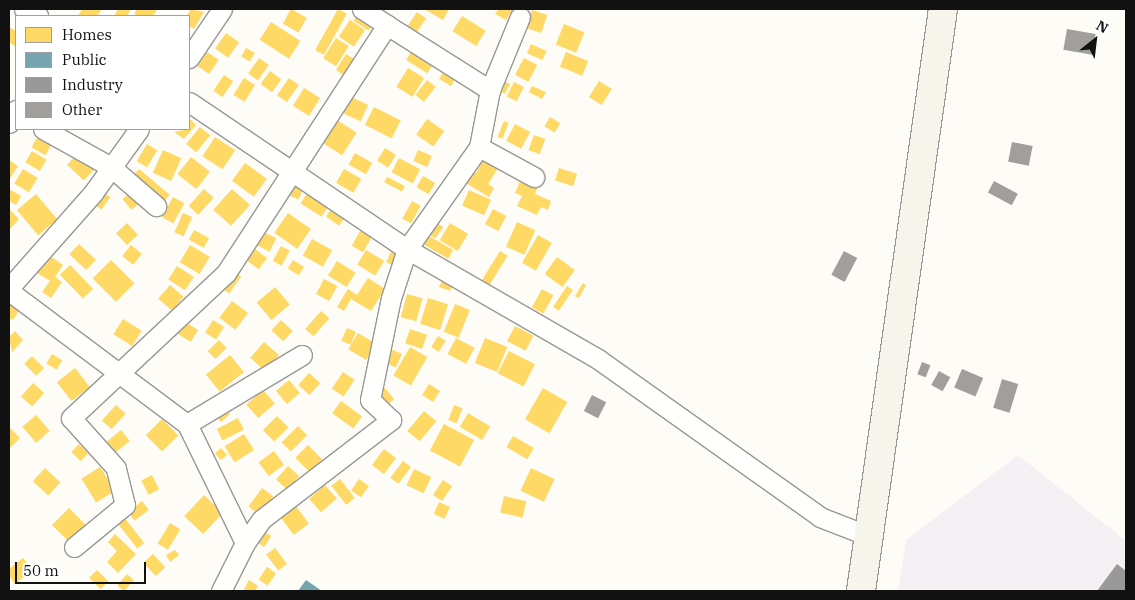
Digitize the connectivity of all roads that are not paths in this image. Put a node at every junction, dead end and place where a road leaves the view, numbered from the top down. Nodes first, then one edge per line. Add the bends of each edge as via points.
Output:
1 (24, 9) edge
2 (222, 9) edge
3 (362, 9) edge
4 (943, 9) edge
5 (36, 15) edge
6 (520, 17) dead end
7 (387, 25) junction
8 (190, 57) edge
9 (490, 90) junction
10 (190, 103) edge
11 (45, 130) edge
12 (138, 130) edge
13 (479, 147) junction
14 (111, 167) junction
15 (292, 172) junction
16 (534, 176) dead end
17 (156, 206) dead end
18 (407, 249) junction
19 (9, 289) edge
20 (302, 355) dead end
21 (120, 374) junction
22 (187, 424) junction
23 (869, 536) junction
24 (245, 543) junction
25 (74, 547) dead end
26 (221, 591) edge
27 (861, 591) edge

1 - 5 street
2 - 8 street
3 - 7 street
4 - 23 street
6 - 9 street
7 - 9 street
7 - 15 street
9 - 13 street
10 - 15 street
11 - 14 street
12 - 14 street
13 - 16 street
13 - 18 street
14 - 17 street
14 - 19 street via 93,193
15 - 18 street
15 - 21 street via 226,273
18 - 23 street via 598,359 820,516
18 - 24 street via 391,298 370,400 391,420 262,519
19 - 21 street
20 - 22 street
21 - 22 street
21 - 25 street via 71,418 116,468 124,505
22 - 24 street
23 - 27 street
24 - 26 street

